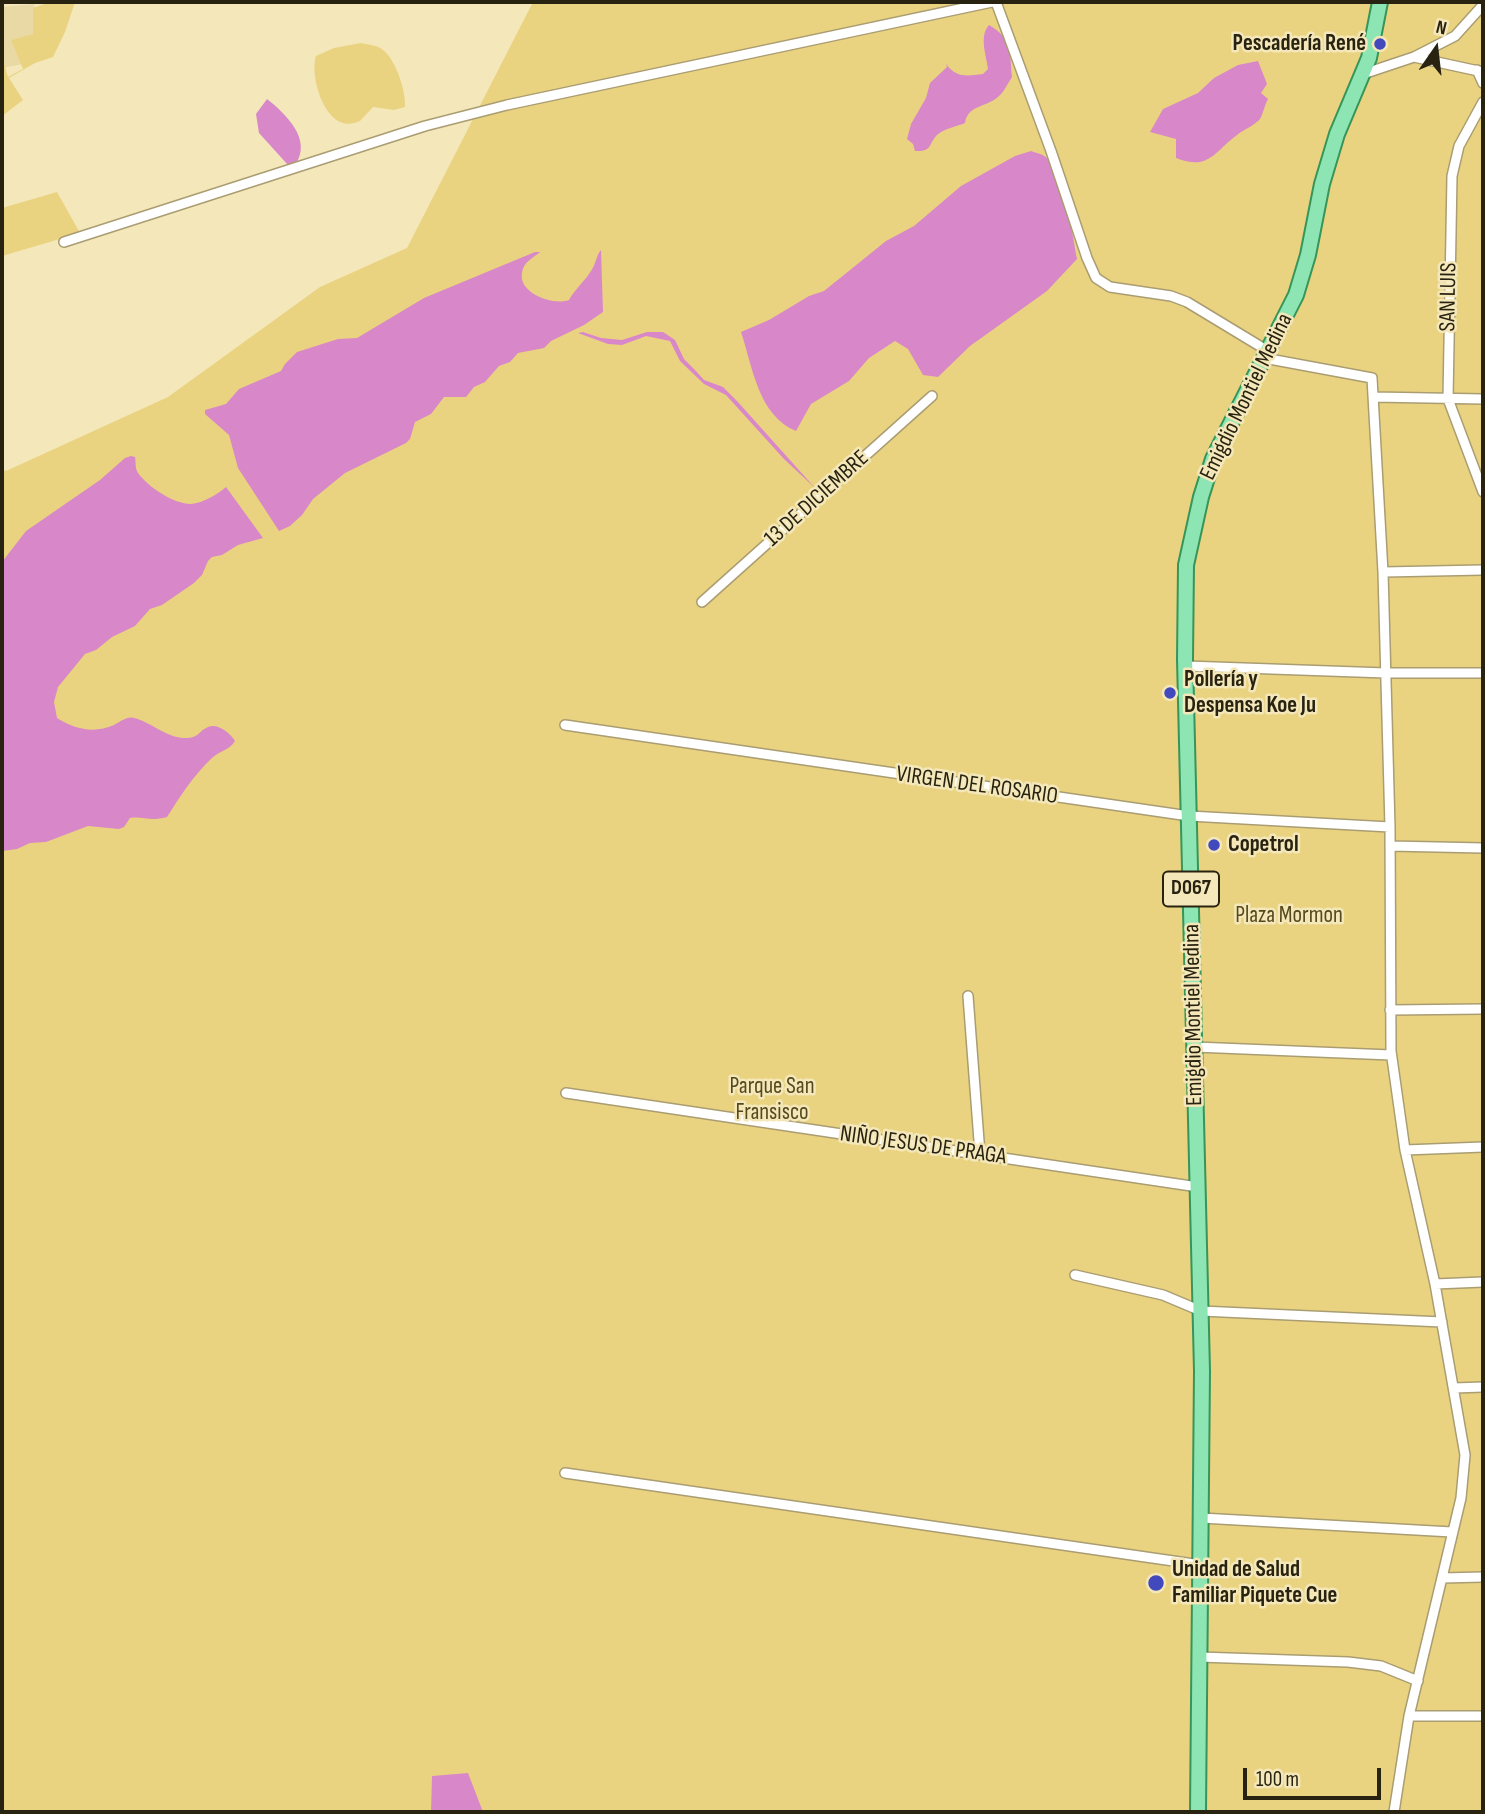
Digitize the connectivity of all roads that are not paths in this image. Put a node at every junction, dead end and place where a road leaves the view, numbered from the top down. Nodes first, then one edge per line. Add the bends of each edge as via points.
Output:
1 (994, 2) edge
2 (1380, 2) edge
3 (1483, 5) edge
4 (1414, 57) junction
5 (1480, 71) edge
6 (1363, 74) junction
7 (1483, 83) edge
8 (1483, 102) edge
9 (64, 242) dead end
10 (1266, 355) junction
11 (932, 396) dead end
12 (1377, 397) junction
13 (1448, 399) junction
14 (1483, 399) edge
15 (1483, 492) edge
16 (1483, 570) edge
17 (1383, 572) junction
18 (702, 602) dead end
19 (1186, 666) junction
20 (1386, 673) junction
21 (1483, 673) edge
22 (565, 725) dead end
23 (1189, 816) junction
24 (1390, 827) junction
25 (1390, 846) junction
26 (1483, 848) edge
27 (968, 996) dead end
28 (1483, 1009) edge
29 (1390, 1010) junction
30 (1195, 1048) junction
31 (1391, 1055) junction
32 (566, 1093) dead end
33 (1483, 1147) edge
34 (1405, 1150) junction
35 (980, 1154) junction
36 (1198, 1186) junction
37 (1075, 1275) dead end
38 (1483, 1282) edge
39 (1435, 1284) junction
40 (1200, 1311) junction
41 (1442, 1322) junction
42 (1483, 1387) edge
43 (1454, 1388) junction
44 (565, 1473) dead end
45 (1201, 1518) junction
46 (1452, 1532) junction
47 (1200, 1564) junction
48 (1483, 1577) edge
49 (1442, 1578) junction
50 (1199, 1657) junction
51 (1418, 1681) junction
52 (1409, 1716) junction
53 (1483, 1716) edge
54 (1198, 1812) edge
55 (1394, 1812) edge

1 - 9 street via 425,126
1 - 10 street via 1096,278 1110,287 1187,302
2 - 6 main road, Emigdio Montiel Medina / D067
3 - 4 street via 1455,36
4 - 5 street
4 - 6 street
5 - 7 street
6 - 10 main road, Emigdio Montiel Medina / D067 via 1337,134 1296,295
8 - 13 street, SAN LUIS via 1459,146 1452,176
10 - 12 street via 1373,377
10 - 19 main road, Emigdio Montiel Medina / D067 via 1213,459 1196,513 1186,565
11 - 18 street, 13 DE DICIEMBRE
12 - 13 street
12 - 17 street
13 - 14 street
13 - 15 street, SAN LUIS
16 - 17 street
17 - 20 street
19 - 20 street
19 - 23 main road, Emigdio Montiel Medina / D067
20 - 21 street
20 - 24 street
22 - 23 street, VIRGEN DEL ROSARIO
23 - 24 street, VIRGEN DEL ROSARIO
23 - 30 main road, Emigdio Montiel Medina / D067
24 - 25 street
25 - 26 street
25 - 29 street
27 - 35 street
28 - 29 street
29 - 31 street
30 - 31 street
30 - 36 main road, Emigdio Montiel Medina / D067
31 - 34 street
32 - 35 street, NIÑO JESUS DE PRAGA
33 - 34 street
34 - 39 street
35 - 36 street, NIÑO JESUS DE PRAGA
36 - 40 main road, Emigdio Montiel Medina / D067
37 - 40 street via 1163,1295
38 - 39 street
39 - 41 street
40 - 41 street
40 - 45 main road, Emigdio Montiel Medina / D067
41 - 43 street
42 - 43 street
43 - 46 street via 1465,1455
44 - 47 street
45 - 46 street
45 - 47 main road, Emigdio Montiel Medina / D067
46 - 49 street
47 - 50 main road, Emigdio Montiel Medina / D067
48 - 49 street
49 - 51 street
50 - 51 street via 1348,1662 1381,1666
50 - 54 main road, Emigdio Montiel Medina / D067
51 - 52 street
52 - 53 street
52 - 55 street

